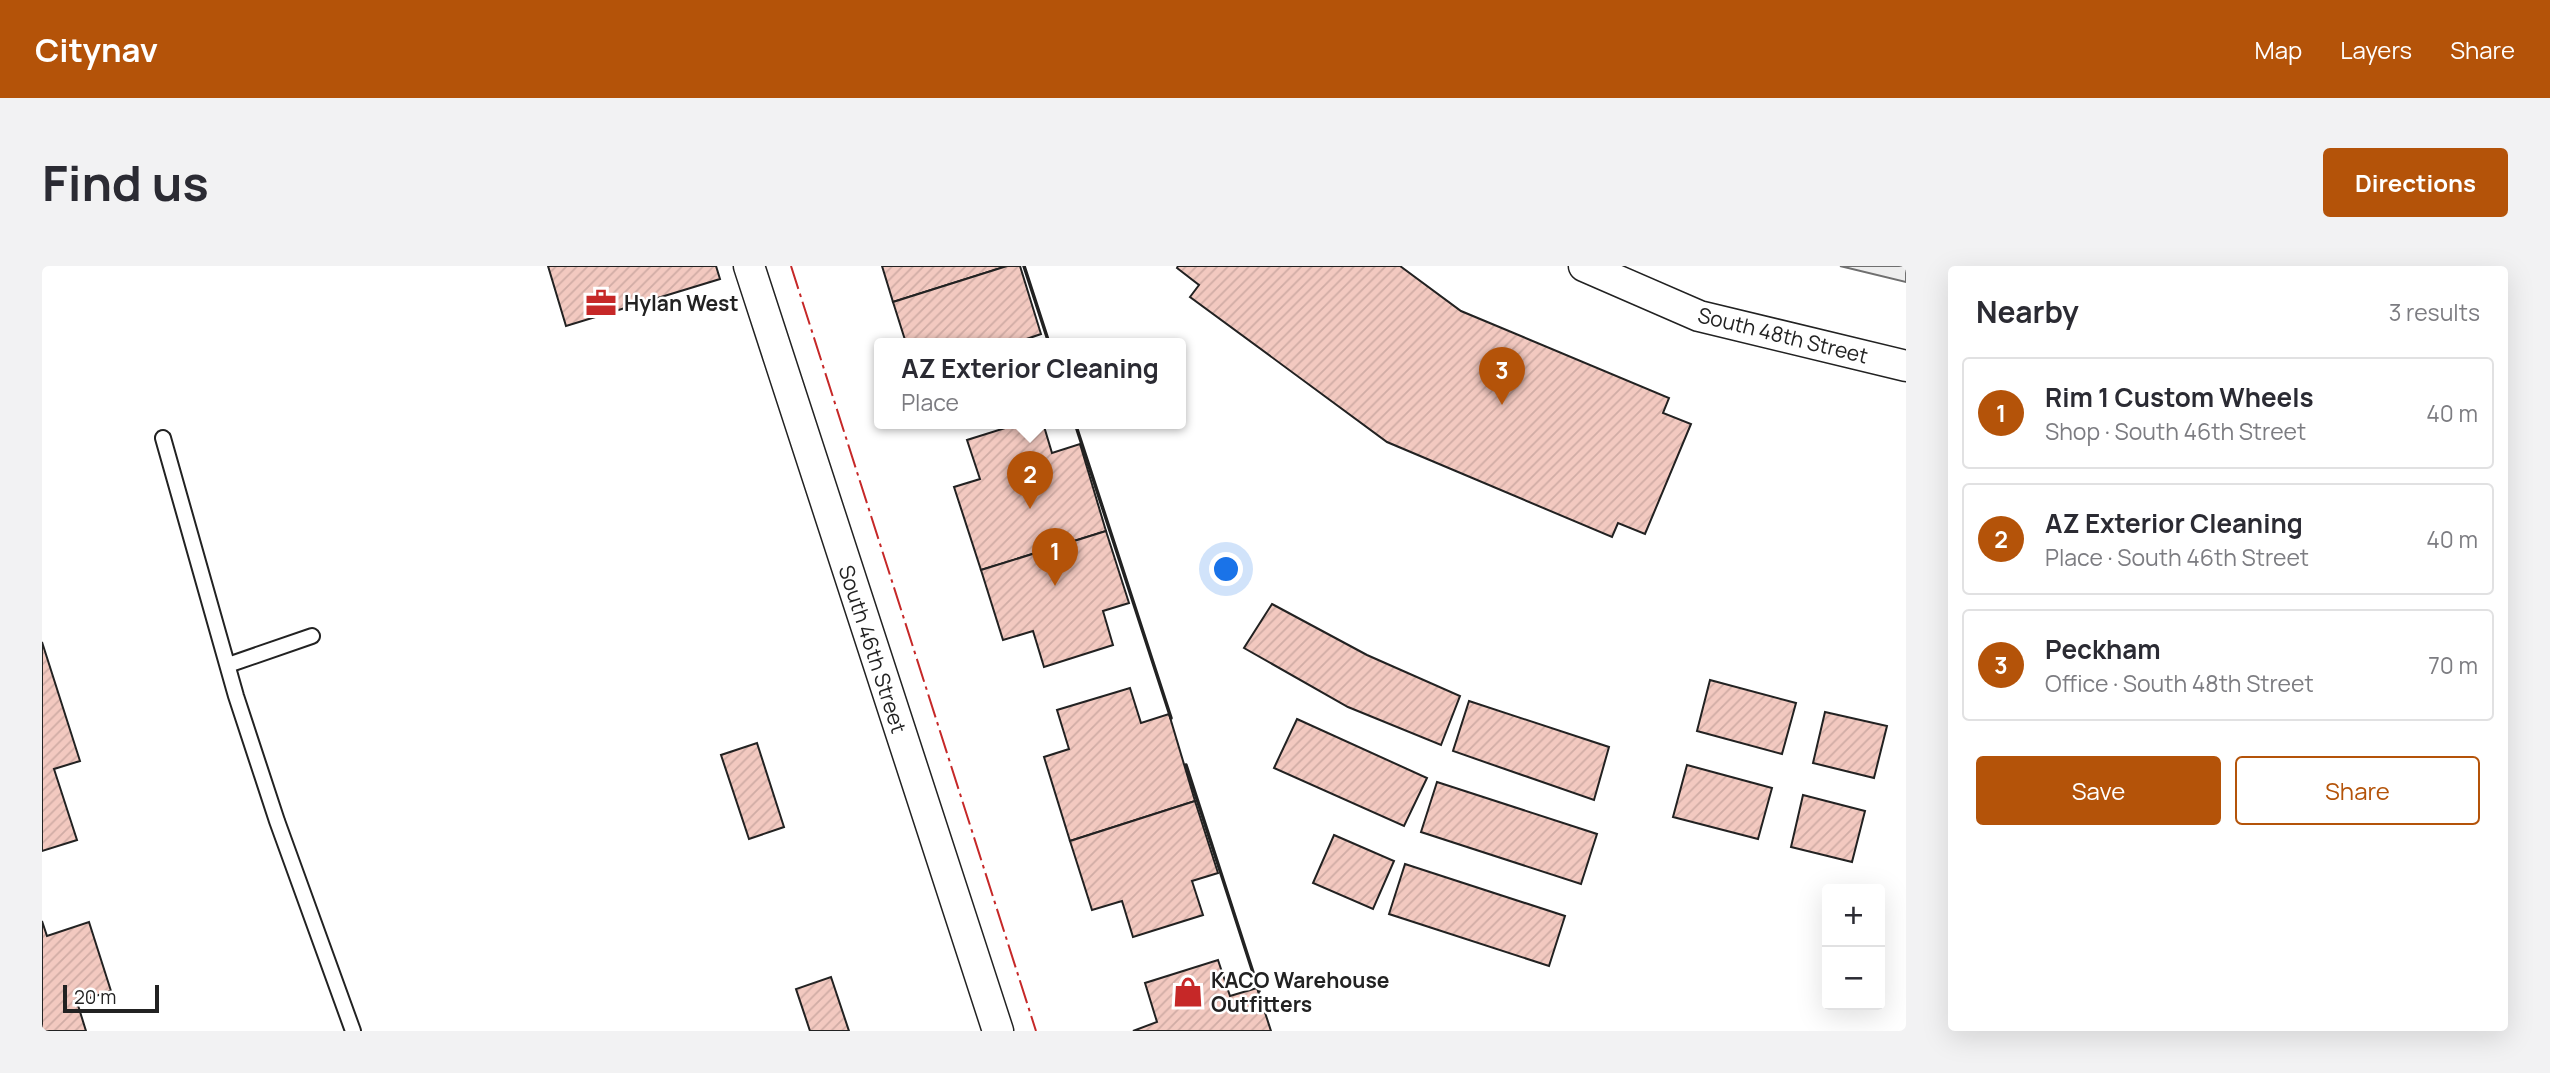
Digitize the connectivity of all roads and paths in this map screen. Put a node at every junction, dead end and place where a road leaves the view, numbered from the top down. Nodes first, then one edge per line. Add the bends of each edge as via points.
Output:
1 (749, 266) edge
2 (1584, 266) edge
3 (1906, 366) edge
4 (163, 438) dead end
5 (312, 636) dead end
6 (228, 665) junction
7 (353, 1031) edge
8 (998, 1031) edge

1 - 8 street, South 46th Street
2 - 3 street, South 48th Street via 1699,316
4 - 6 lane
5 - 6 lane
6 - 7 lane via 277,821

